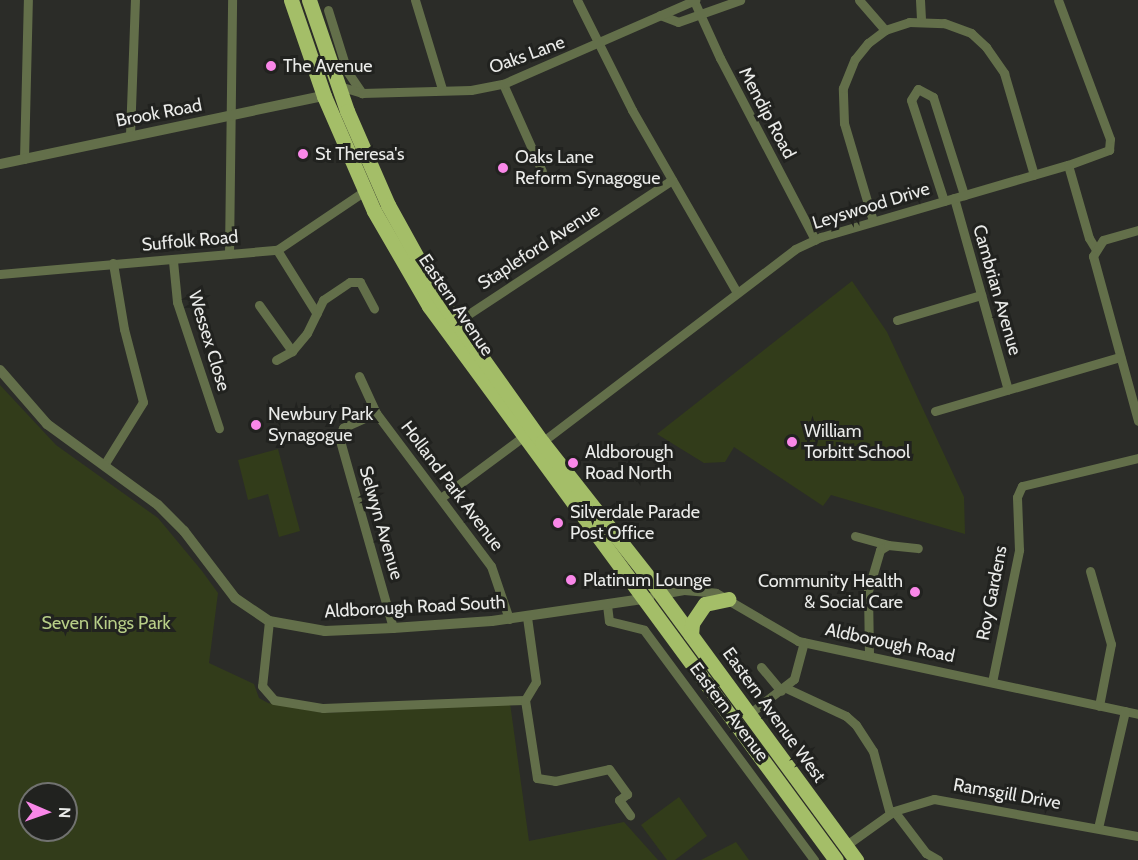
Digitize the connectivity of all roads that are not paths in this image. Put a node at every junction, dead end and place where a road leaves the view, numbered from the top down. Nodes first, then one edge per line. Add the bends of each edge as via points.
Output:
1 (28, 0) edge
2 (135, 0) edge
3 (232, 0) edge
4 (291, 0) edge
5 (309, 0) edge
6 (415, 0) edge
7 (577, 0) edge
8 (695, 0) edge
9 (740, 0) edge
10 (859, 0) edge
11 (920, 0) edge
12 (1058, 0) edge
13 (328, 10) dead end
14 (660, 15) junction
15 (701, 16) junction
16 (921, 21) junction
17 (885, 30) junction
18 (599, 44) junction
19 (503, 84) junction
20 (339, 86) junction
21 (442, 89) junction
22 (362, 93) junction
23 (324, 96) junction
24 (347, 111) junction
25 (233, 116) junction
26 (130, 135) junction
27 (24, 159) junction
28 (0, 164) edge
29 (1068, 165) junction
30 (542, 171) dead end
31 (1034, 174) junction
32 (672, 180) junction
33 (366, 190) junction
34 (959, 197) junction
35 (944, 201) junction
36 (873, 221) junction
37 (1138, 230) edge
38 (815, 240) junction
39 (1095, 248) junction
40 (277, 250) junction
41 (229, 254) junction
42 (173, 261) junction
43 (113, 263) junction
44 (0, 274) edge
45 (736, 291) junction
46 (981, 296) junction
47 (260, 305) dead end
48 (374, 308) dead end
49 (317, 314) junction
50 (897, 320) dead end
51 (455, 323) junction
52 (292, 351) junction
53 (1120, 357) junction
54 (276, 360) dead end
55 (0, 370) edge
56 (359, 376) dead end
57 (1008, 390) junction
58 (935, 411) dead end
59 (376, 413) junction
60 (1138, 421) edge
61 (219, 429) dead end
62 (524, 436) junction
63 (542, 442) junction
64 (1138, 458) edge
65 (104, 465) junction
66 (441, 498) junction
67 (855, 536) dead end
68 (888, 545) junction
69 (918, 548) dead end
70 (1090, 571) dead end
71 (661, 594) junction
72 (645, 599) junction
73 (728, 599) junction
74 (607, 605) junction
75 (527, 616) junction
76 (509, 619) junction
77 (269, 621) junction
78 (393, 628) junction
79 (691, 635) junction
80 (804, 642) junction
81 (869, 655) junction
82 (761, 667) dead end
83 (992, 682) junction
84 (784, 690) junction
85 (525, 700) junction
86 (1099, 706) junction
87 (1125, 711) junction
88 (749, 714) junction
89 (1138, 714) edge
90 (892, 812) junction
91 (630, 815) dead end
92 (1098, 828) junction
93 (1138, 836) edge
94 (845, 846) junction
95 (814, 860) edge
96 (836, 860) edge
97 (856, 860) edge
98 (938, 860) edge

1 - 27 street
2 - 26 street
3 - 25 street
4 - 23 highway, Eastern Avenue
5 - 20 highway, Eastern Avenue
6 - 21 street
7 - 18 street
8 - 14 street, Oaks Lane
8 - 15 street, Mendip Road
9 - 15 street
10 - 17 street
11 - 16 street
12 - 29 street, Leyswood Drive via 1111,144 1104,154
13 - 22 street via 347,71
14 - 15 street via 678,22
14 - 18 street, Oaks Lane
15 - 38 street, Mendip Road
16 - 17 street
16 - 31 street via 944,23 971,33 996,58
17 - 36 street via 855,59 847,74 842,102 844,123
18 - 19 street, Oaks Lane
18 - 32 street
19 - 21 street, Oaks Lane via 471,90
19 - 30 street
20 - 22 street, Oaks Lane
20 - 24 highway, Eastern Avenue
21 - 22 street, Oaks Lane
22 - 24 street
23 - 25 street, Brook Road
23 - 33 highway, Eastern Avenue
24 - 51 highway, Eastern Avenue via 388,206
25 - 26 street, Brook Road
25 - 41 street
26 - 27 street, Brook Road
27 - 28 street, Brook Road
29 - 31 street, Leyswood Drive
29 - 39 street
31 - 34 street, Leyswood Drive
32 - 45 street
32 - 51 street, Stapleford Avenue
33 - 40 street, Suffolk Road
33 - 62 highway, Eastern Avenue via 429,306
34 - 35 street, Leyswood Drive
34 - 35 street, Cambrian Avenue via 933,97 918,89 911,100
34 - 46 street, Cambrian Avenue
35 - 36 street, Leyswood Drive
36 - 38 street, Leyswood Drive
37 - 39 street via 1103,240
38 - 45 street, Leyswood Drive via 783,256
39 - 53 street via 1093,256
40 - 41 street, Suffolk Road
40 - 49 street
41 - 42 street, Suffolk Road
42 - 43 street, Suffolk Road
42 - 61 street, Wessex Close via 177,302
43 - 44 street, Suffolk Road
43 - 65 street via 143,402
45 - 63 street, Leyswood Drive
46 - 50 street
46 - 57 street, Cambrian Avenue
47 - 52 street
48 - 49 street via 360,282 350,282 323,300
49 - 52 street
51 - 63 highway, Eastern Avenue
52 - 54 street
53 - 57 street
53 - 60 street
55 - 65 street, Aldborough Road South via 47,424
56 - 59 street, Holland Park Avenue
57 - 58 street
59 - 66 street, Holland Park Avenue
59 - 78 street, Selwyn Avenue via 343,428 339,437
62 - 66 street
62 - 72 highway, Eastern Avenue
63 - 71 highway, Eastern Avenue
64 - 83 street, Roy Gardens via 1022,486 1017,497 1019,550
65 - 77 street, Aldborough Road South via 158,505 184,531 235,598
66 - 76 street, Holland Park Avenue via 491,566
67 - 68 street
68 - 69 street
68 - 81 street via 880,550 868,591
70 - 86 street via 1111,644
71 - 72 street, Aldborough Road
71 - 73 street, Aldborough Road via 701,590
71 - 79 highway, Eastern Avenue West
72 - 74 street, Aldborough Road South
72 - 96 highway, Eastern Avenue West
73 - 79 highway via 705,604 692,623
73 - 80 street, Aldborough Road via 764,624
74 - 75 street, Aldborough Road South
74 - 95 street, Eastern Avenue via 609,621 644,630
75 - 76 street, Aldborough Road South
75 - 85 street via 536,682
76 - 78 street, Aldborough Road South
77 - 78 street, Aldborough Road South via 325,631
77 - 85 street via 262,686 273,700 323,708
79 - 88 highway, Eastern Avenue West
80 - 81 street, Aldborough Road
80 - 84 street via 794,679
81 - 83 street, Aldborough Road
82 - 84 street
83 - 86 street, Aldborough Road
84 - 88 street
84 - 90 street via 846,716 856,725 873,751
85 - 91 street via 537,778 555,781 609,770 627,794 619,800
86 - 87 street, Aldborough Road
87 - 89 street, Aldborough Road
87 - 92 street
88 - 94 highway, Eastern Avenue West
90 - 92 street, Ramsgill Drive via 921,801 952,800
90 - 94 street, Ramsgill Drive
90 - 98 street via 926,853
92 - 93 street, Ramsgill Drive
94 - 97 highway, Eastern Avenue West

